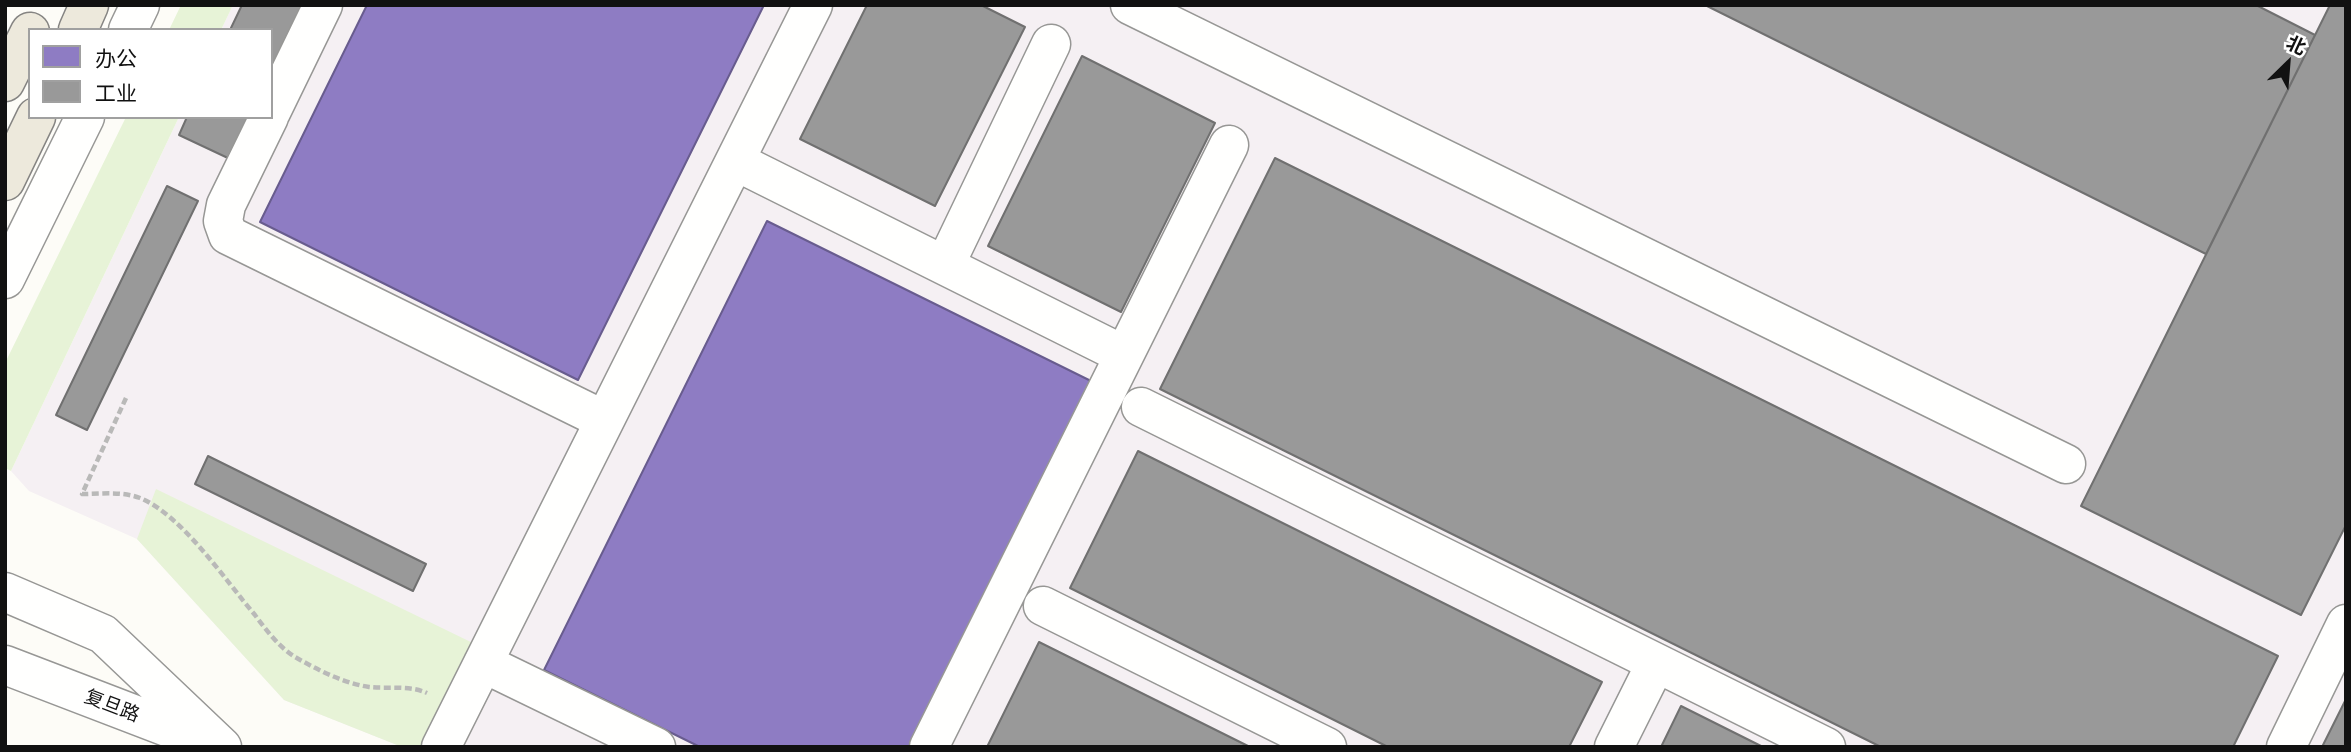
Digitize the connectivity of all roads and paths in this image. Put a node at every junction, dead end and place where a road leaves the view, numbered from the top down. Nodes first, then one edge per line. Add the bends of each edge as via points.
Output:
1 (43, 5) edge
2 (89, 5) edge
3 (140, 5) edge
4 (323, 5) edge
5 (813, 5) edge
6 (1130, 5) edge
7 (32, 28) edge
8 (79, 28) edge
9 (129, 28) edge
10 (28, 35) edge
11 (1051, 44) dead end
12 (5, 82) edge
13 (273, 108) edge
14 (35, 119) edge
15 (84, 119) edge
16 (268, 119) edge
17 (1229, 145) dead end
18 (735, 161) junction
19 (5, 181) edge
20 (945, 265) junction
21 (5, 279) edge
22 (1124, 355) junction
23 (126, 398) dead end
24 (1141, 407) dead end
25 (604, 421) junction
26 (2066, 464) dead end
27 (5, 592) edge
28 (1043, 606) dead end
29 (2346, 624) edge
30 (483, 663) junction
31 (1656, 663) junction
32 (5, 665) edge
33 (460, 709) junction
34 (220, 747) edge
35 (441, 747) edge
36 (656, 747) edge
37 (929, 747) edge
38 (1327, 747) edge
39 (1614, 747) edge
40 (1826, 747) edge
41 (2286, 747) edge

1 - 7 main road
2 - 8 main road
3 - 9 street
4 - 13 street
5 - 18 street
6 - 26 street
10 - 12 main road
11 - 20 street
14 - 19 main road
15 - 21 street
16 - 25 street via 226,205 223,221 228,235
17 - 22 street
18 - 20 street
18 - 25 street
20 - 22 street
22 - 37 street
23 - 33 path via 82,494 118,493 158,507 185,531 270,633 292,655 320,671 367,686 422,691
24 - 31 street
25 - 30 street
27 - 34 street via 103,634
28 - 38 street
29 - 41 street
30 - 33 street
30 - 36 street
31 - 39 street
31 - 40 street
32 - 34 street, 复旦路
33 - 35 street

